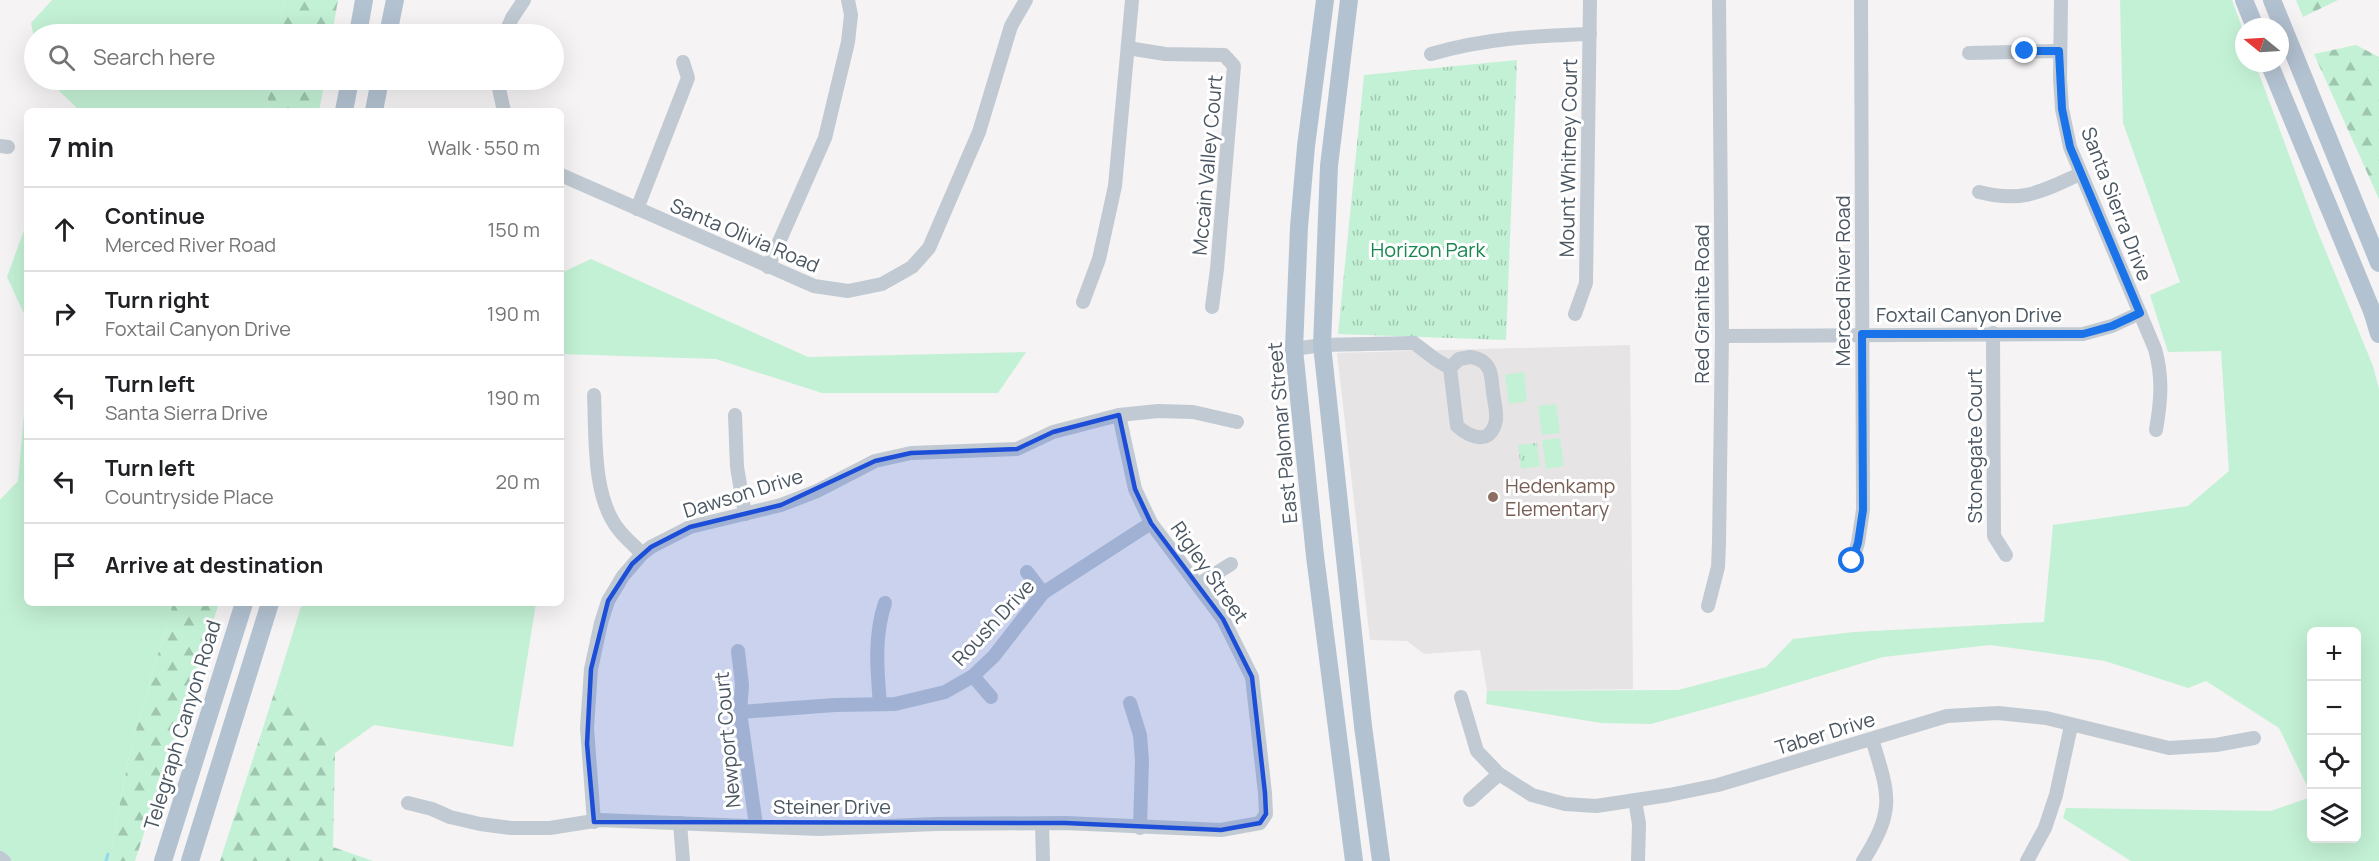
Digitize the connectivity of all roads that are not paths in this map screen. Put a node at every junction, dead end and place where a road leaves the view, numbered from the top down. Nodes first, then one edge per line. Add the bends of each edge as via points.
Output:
1 (364, 0) edge
2 (394, 0) edge
3 (524, 0) edge
4 (849, 0) edge
5 (1026, 0) edge
6 (1132, 0) edge
7 (1325, 0) edge
8 (1349, 0) edge
9 (1590, 0) edge
10 (1719, 0) edge
11 (1861, 0) edge
12 (2061, 0) edge
13 (2244, 0) edge
14 (2272, 0) edge
15 (2251, 18) edge
16 (2277, 18) edge
17 (360, 24) edge
18 (390, 24) edge
19 (509, 24) edge
20 (1590, 34) junction
21 (1128, 48) junction
22 (2059, 51) junction
23 (1969, 52) dead end
24 (1431, 54) dead end
25 (2289, 56) edge
26 (684, 62) dead end
27 (2273, 72) edge
28 (348, 90) edge
29 (378, 90) edge
30 (499, 90) edge
31 (345, 108) edge
32 (375, 108) edge
33 (503, 108) edge
34 (2080, 174) junction
35 (564, 176) edge
36 (1979, 192) dead end
37 (637, 210) junction
38 (2379, 263) edge
39 (768, 267) junction
40 (1083, 302) dead end
41 (1212, 307) dead end
42 (2140, 313) junction
43 (1575, 314) dead end
44 (1993, 333) junction
45 (1862, 334) junction
46 (2379, 334) edge
47 (1722, 336) junction
48 (1322, 345) junction
49 (1294, 349) junction
50 (1450, 368) junction
51 (594, 395) dead end
52 (735, 415) dead end
53 (1119, 415) junction
54 (1237, 422) dead end
55 (2156, 430) dead end
56 (745, 514) junction
57 (1151, 523) junction
58 (642, 554) junction
59 (2006, 555) dead end
60 (1852, 561) dead end
61 (1230, 564) dead end
62 (1027, 572) dead end
63 (1199, 584) junction
64 (1043, 593) junction
65 (885, 603) dead end
66 (243, 606) edge
67 (269, 606) edge
68 (1708, 606) dead end
69 (738, 651) dead end
70 (974, 676) junction
71 (991, 697) dead end
72 (1461, 697) dead end
73 (880, 704) junction
74 (1130, 704) dead end
75 (740, 712) junction
76 (2071, 726) junction
77 (2254, 738) dead end
78 (1872, 739) junction
79 (1499, 774) junction
80 (1470, 800) dead end
81 (1635, 800) junction
82 (408, 803) dead end
83 (594, 822) junction
84 (680, 823) junction
85 (1260, 823) joint
86 (1042, 824) junction
87 (756, 825) junction
88 (1140, 828) junction
89 (0, 858) edge
90 (4, 861) edge
91 (163, 861) edge
92 (190, 861) edge
93 (683, 861) edge
94 (1043, 861) edge
95 (1354, 861) edge
96 (1381, 861) edge
97 (1638, 861) edge
98 (1863, 861) edge
99 (2027, 861) edge

1 - 17 main road
2 - 18 main road
3 - 19 street
4 - 39 street via 848,42 825,138
5 - 39 street, Santa Olivia Road via 1011,26 979,132 950,203 920,259 892,279 848,291 814,286
6 - 21 street
7 - 49 main road, East Palomar Street via 1306,146
8 - 48 main road via 1329,166
9 - 20 street, Mount Whitney Court
10 - 47 street, Red Granite Road
11 - 45 street, Merced River Road
12 - 22 street, Santa Sierra Drive
13 - 15 main road
14 - 16 main road
20 - 24 street via 1520,36
20 - 43 street, Mount Whitney Court via 1586,283
21 - 40 street via 1106,237
21 - 41 street, Mccain Valley Court via 1165,54 1224,55 1234,66
22 - 23 street
22 - 34 street, Santa Sierra Drive via 2062,109
25 - 38 main road
26 - 37 street via 688,78
27 - 46 main road
28 - 31 main road
29 - 32 main road
30 - 33 street
34 - 36 street via 2030,195 2001,198
34 - 42 street, Santa Sierra Drive
35 - 37 street, Santa Olivia Road
37 - 39 street, Santa Olivia Road
42 - 44 street, Foxtail Canyon Drive via 2083,334
42 - 55 street, Santa Sierra Drive via 2160,367 2162,394
44 - 45 street, Foxtail Canyon Drive
44 - 59 street, Stonegate Court via 1994,536
45 - 47 street, Foxtail Canyon Drive
45 - 60 street, Merced River Road via 1863,510
47 - 68 street, Red Granite Road via 1718,559
48 - 49 street
48 - 50 street via 1414,343
48 - 96 main road
49 - 95 main road, East Palomar Street via 1315,556
50 - 50 street via 1458,426 1470,437 1480,438 1492,430 1496,421 1489,369 1470,357 1459,359
51 - 58 street via 603,499 618,529
52 - 56 street via 736,467
53 - 54 street, Dawson Drive via 1193,412
53 - 56 street, Dawson Drive via 1053,432 1017,449 911,453 875,461 817,491
53 - 57 street, Rigley Street via 1135,489
56 - 58 street, Dawson Drive via 690,527
57 - 63 street, Rigley Street
57 - 64 street, Roush Drive
58 - 83 street, Dawson Drive via 608,601 591,669 587,744
61 - 63 street
62 - 64 street
63 - 85 street, Rigley Street via 1224,619 1252,677 1265,793 1266,814
64 - 70 street, Roush Drive
65 - 73 street via 879,622 877,657
66 - 91 main road, Telegraph Canyon Road
67 - 92 main road
69 - 75 street, Newport Court
70 - 71 street
70 - 73 street, Roush Drive via 945,692
72 - 79 street, Taber Drive via 1477,752
73 - 75 street, Roush Drive
74 - 88 street via 1140,735
75 - 87 street, Newport Court
76 - 77 street, Taber Drive via 2169,748 2216,746
76 - 78 street, Taber Drive via 2046,718 1975,713 1947,716
76 - 99 street via 2054,802
78 - 81 street, Taber Drive via 1739,780
78 - 98 street via 1887,790 1887,808 1880,835
79 - 80 street
79 - 81 street, Taber Drive via 1532,795 1565,804 1596,806
81 - 97 street
82 - 83 street, Steiner Drive via 450,817 511,828
83 - 84 street, Steiner Drive
84 - 87 street, Steiner Drive
84 - 93 street
85 - 88 street, Steiner Drive via 1221,830
86 - 87 street, Steiner Drive via 819,829
86 - 88 street, Steiner Drive
86 - 94 street
89 - 90 street

